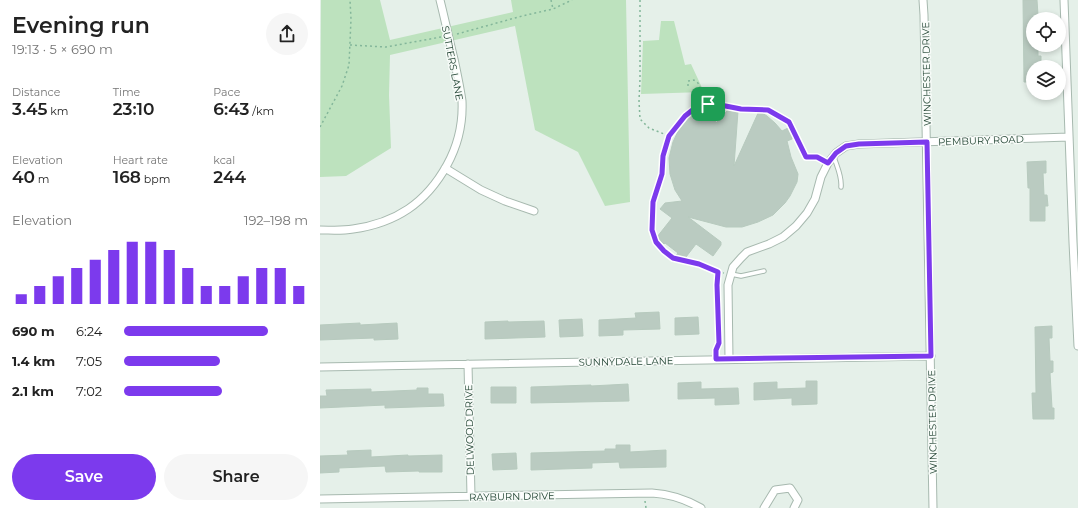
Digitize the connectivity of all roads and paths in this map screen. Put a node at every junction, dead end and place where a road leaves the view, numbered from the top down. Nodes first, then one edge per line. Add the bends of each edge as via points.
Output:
1 (350, 0) edge
2 (440, 0) edge
3 (551, 0) edge
4 (572, 0) edge
5 (640, 0) edge
6 (923, 0) edge
7 (1064, 0) edge
8 (553, 9) junction
9 (448, 36) junction
10 (350, 45) junction
11 (688, 86) dead end
12 (708, 104) junction
13 (320, 127) edge
14 (669, 136) junction
15 (1069, 138) junction
16 (927, 142) junction
17 (833, 156) junction
18 (828, 163) junction
19 (445, 168) junction
20 (841, 187) dead end
21 (534, 211) dead end
22 (320, 230) edge
23 (1076, 242) edge
24 (764, 271) dead end
25 (718, 272) junction
26 (731, 274) junction
27 (1078, 346) edge
28 (931, 356) junction
29 (716, 359) junction
30 (729, 359) junction
31 (468, 364) junction
32 (320, 367) edge
33 (471, 496) junction
34 (320, 499) edge
35 (701, 508) edge
36 (764, 508) edge
37 (794, 508) edge
38 (933, 508) edge

1 - 10 path
2 - 9 street, SUTTERS LANE
3 - 8 path
4 - 8 path
5 - 14 path via 640,119 649,128
6 - 16 street, WINCHESTER DRIVE
7 - 15 street
8 - 9 path
9 - 10 path via 386,47
9 - 19 street, SUTTERS LANE via 460,87 462,120 457,143
10 - 13 path via 349,64 342,86
11 - 12 path via 688,81 694,80 698,83
12 - 14 path via 700,104 685,116
12 - 18 path via 768,110 789,122 806,157 817,157
14 - 25 path via 663,156 662,174 653,202 652,230 656,242 673,258
15 - 16 street, PEMBURY ROAD
15 - 23 street
16 - 17 street, PEMBURY ROAD via 859,144 846,146
16 - 28 street, WINCHESTER DRIVE
17 - 18 street, PEMBURY ROAD
17 - 20 lane
18 - 26 street, PEMBURY ROAD via 815,199 796,226 783,237 746,252
19 - 21 street via 481,190
19 - 22 street, SUTTERS LANE via 430,190 397,216 352,229
23 - 27 street
24 - 26 lane via 741,276
25 - 26 path
25 - 29 path via 719,343
26 - 30 street, PEMBURY ROAD via 728,286
28 - 30 street, SUNNYDALE LANE
28 - 38 street, WINCHESTER DRIVE
29 - 30 street, SUNNYDALE LANE
29 - 31 street, SUNNYDALE LANE
31 - 32 street, SUNNYDALE LANE
31 - 33 street, DELWOOD DRIVE
33 - 34 street, RAYBURN DRIVE
33 - 35 street, RAYBURN DRIVE via 652,493 676,497
36 - 37 street via 775,490 790,488 798,500

